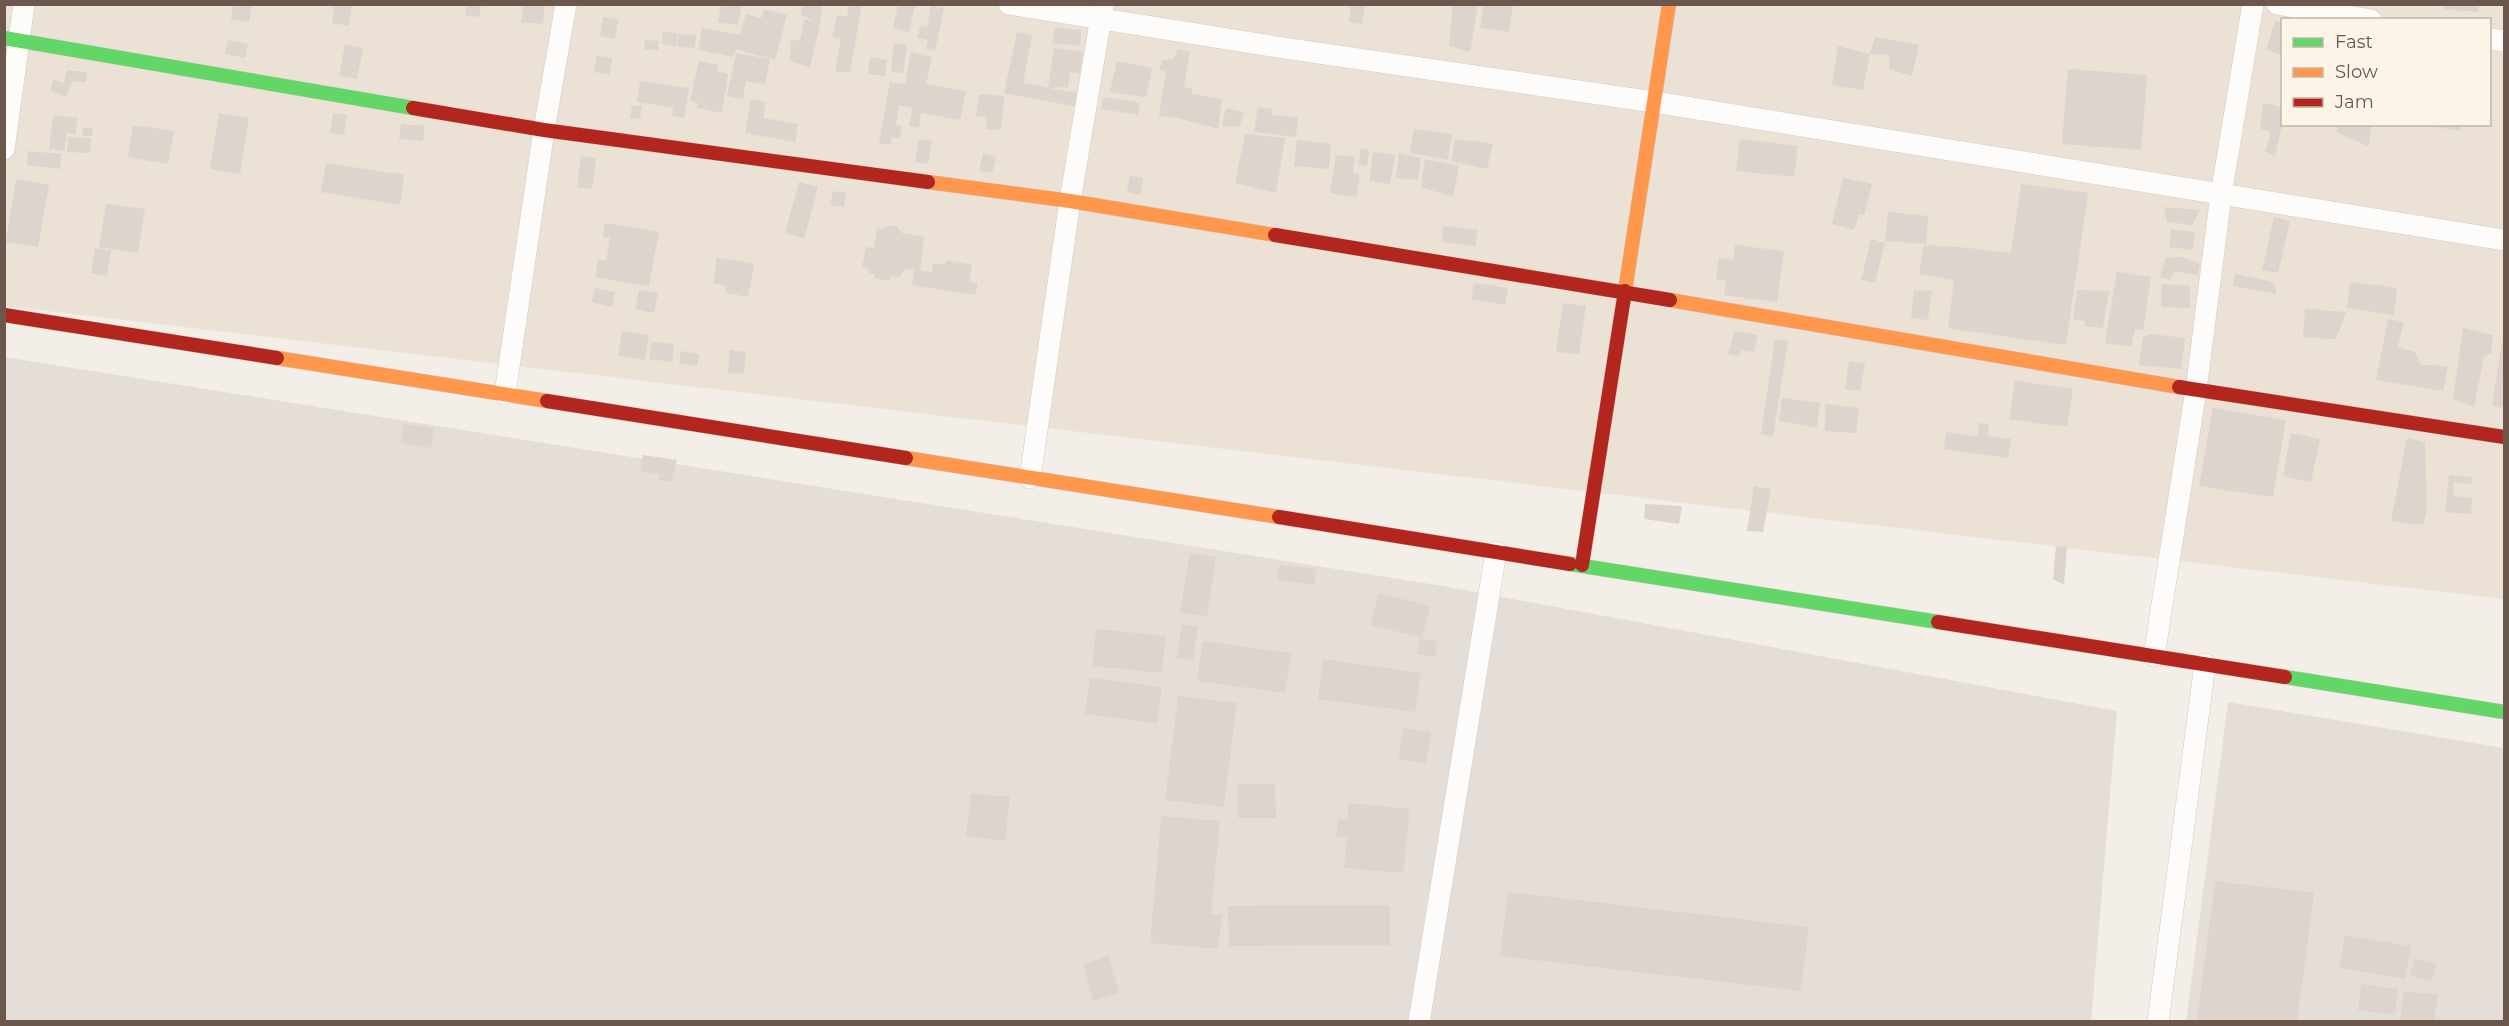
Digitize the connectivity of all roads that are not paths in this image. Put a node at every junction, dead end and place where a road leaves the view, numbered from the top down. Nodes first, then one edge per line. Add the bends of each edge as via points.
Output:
1 (24, 4) edge
2 (566, 4) edge
3 (1009, 4) edge
4 (1669, 4) edge
5 (2253, 4) edge
6 (2277, 4) edge
7 (1102, 12) edge
8 (2359, 18) edge
9 (12, 39) edge
10 (1654, 102) junction
11 (544, 130) junction
12 (4, 149) edge
13 (2221, 195) junction
14 (1070, 201) junction
15 (2505, 240) edge
16 (1624, 292) junction
17 (4, 315) edge
18 (2196, 390) junction
19 (505, 394) junction
20 (2505, 436) edge
21 (1030, 478) junction
22 (1496, 552) junction
23 (1582, 566) junction
24 (2154, 656) junction
25 (2205, 664) junction
26 (2505, 712) edge
27 (1419, 1022) edge
28 (2158, 1022) edge

1 - 9 street
2 - 11 street
3 - 7 street
4 - 10 street
5 - 13 street
6 - 8 street
7 - 10 street via 1277,47
7 - 14 street
9 - 11 street
9 - 12 street
10 - 13 street
10 - 16 street
11 - 14 street
11 - 19 street
13 - 15 street
13 - 18 street
14 - 16 street
14 - 21 street
16 - 18 street
16 - 23 street
17 - 19 street
18 - 20 street
18 - 24 street
19 - 21 street
21 - 22 street
22 - 23 street
22 - 27 street
23 - 24 street
24 - 25 street
25 - 26 street
25 - 28 street

